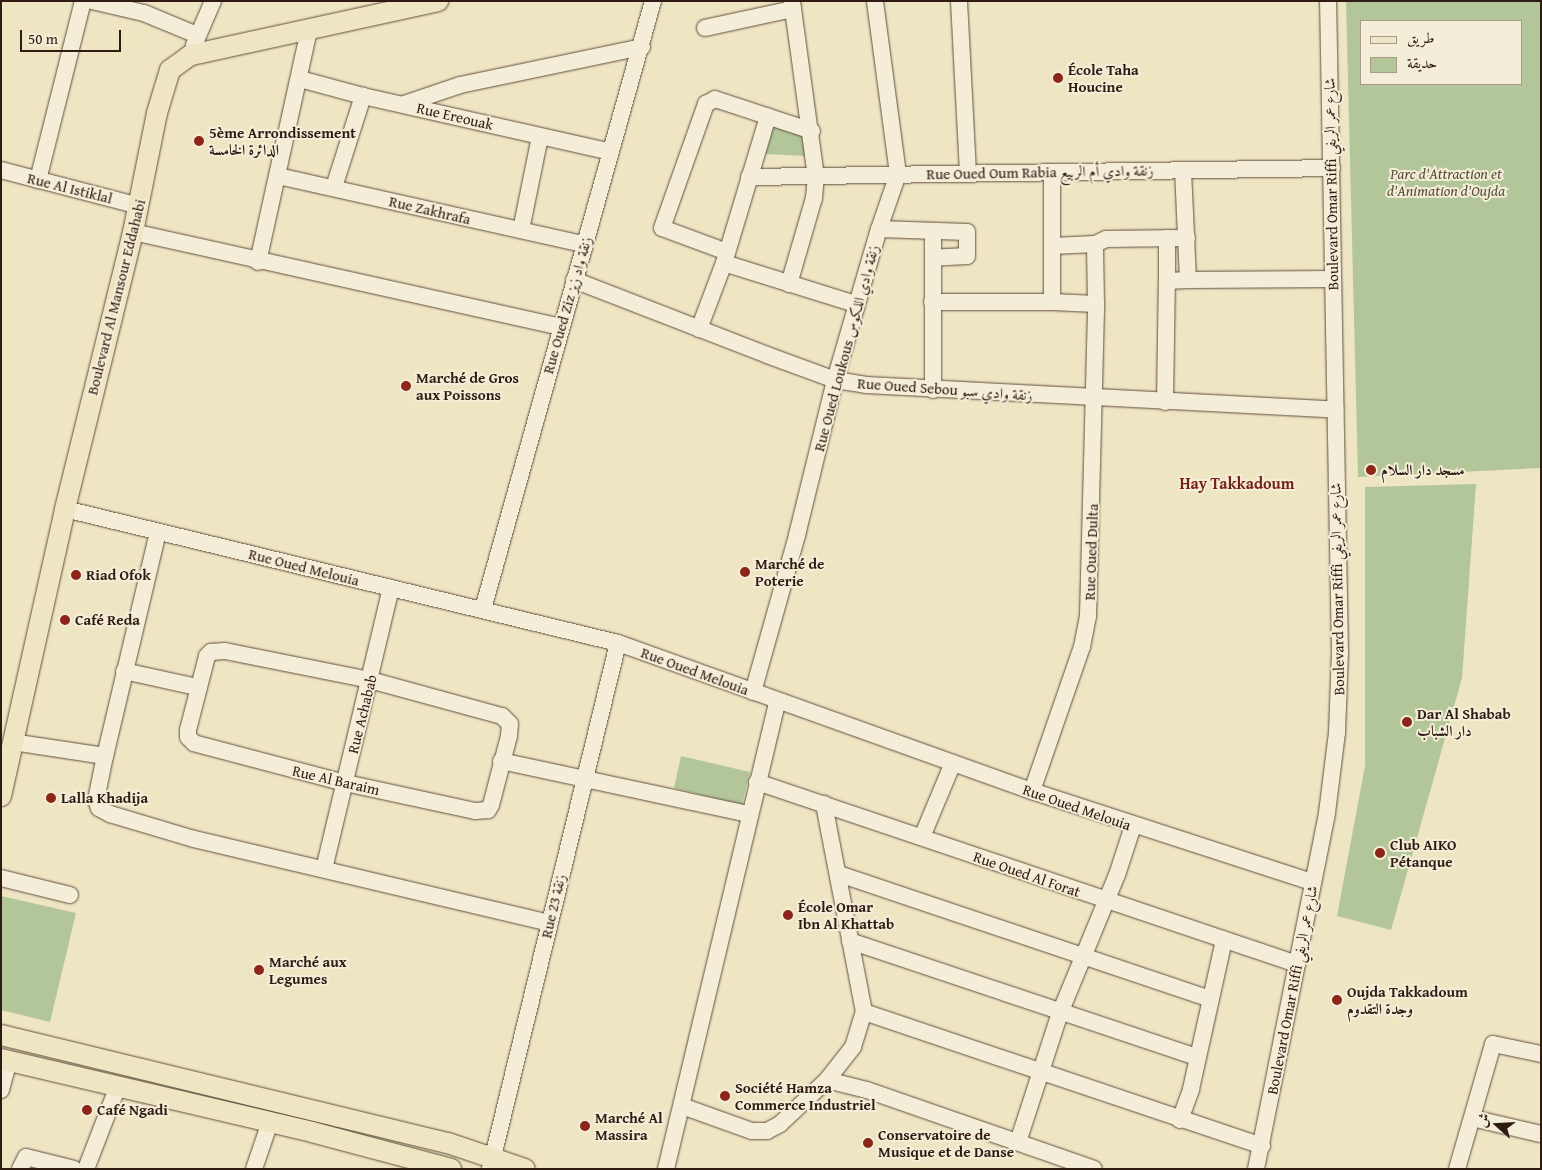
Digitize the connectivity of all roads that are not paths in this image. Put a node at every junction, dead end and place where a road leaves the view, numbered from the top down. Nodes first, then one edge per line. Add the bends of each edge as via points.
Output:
1 (82, 1) edge
2 (92, 1) edge
3 (213, 1) edge
4 (438, 1) edge
5 (653, 1) edge
6 (875, 1) edge
7 (959, 1) edge
8 (1328, 1) edge
9 (792, 5) edge
10 (146, 7) edge
11 (705, 28) dead end
12 (309, 30) junction
13 (198, 35) junction
14 (642, 47) junction
15 (191, 55) junction
16 (300, 79) junction
17 (363, 96) junction
18 (404, 104) junction
19 (768, 116) junction
20 (812, 131) junction
21 (540, 136) junction
22 (611, 152) junction
23 (1332, 168) junction
24 (1, 170) edge
25 (1183, 171) junction
26 (968, 172) junction
27 (1052, 173) junction
28 (898, 174) junction
29 (278, 176) junction
30 (749, 177) junction
31 (816, 177) junction
32 (38, 180) junction
33 (334, 187) junction
34 (139, 206) junction
35 (879, 229) junction
36 (521, 230) junction
37 (933, 231) junction
38 (133, 232) junction
39 (1167, 238) junction
40 (1187, 238) junction
41 (583, 244) junction
42 (1095, 244) junction
43 (1053, 246) junction
44 (725, 258) junction
45 (932, 258) junction
46 (258, 262) junction
47 (1334, 279) junction
48 (574, 280) junction
49 (1188, 280) junction
50 (1167, 281) junction
51 (788, 284) junction
52 (932, 302) junction
53 (1052, 302) junction
54 (856, 304) junction
55 (1096, 304) junction
56 (560, 327) junction
57 (699, 329) junction
58 (835, 380) junction
59 (933, 390) junction
60 (1094, 400) junction
61 (1165, 402) junction
62 (1335, 410) junction
63 (64, 509) junction
64 (158, 532) junction
65 (391, 588) junction
66 (483, 610) junction
67 (618, 643) junction
68 (124, 671) junction
69 (370, 680) junction
70 (197, 687) junction
71 (753, 692) junction
72 (777, 702) junction
73 (13, 742) junction
74 (105, 756) junction
75 (501, 761) junction
76 (952, 763) junction
77 (583, 778) junction
78 (757, 782) junction
79 (345, 783) junction
80 (1032, 792) junction
81 (1, 796) edge
82 (824, 804) junction
83 (748, 814) junction
84 (1133, 826) junction
85 (922, 838) junction
86 (324, 869) junction
87 (838, 874) junction
88 (1, 878) edge
89 (1312, 882) junction
90 (70, 895) dead end
91 (1105, 901) junction
92 (549, 923) junction
93 (1224, 940) junction
94 (850, 941) junction
95 (1083, 956) junction
96 (1297, 964) junction
97 (1210, 999) junction
98 (864, 1012) junction
99 (1060, 1013) junction
100 (1, 1035) edge
101 (1541, 1054) edge
102 (1196, 1058) junction
103 (5, 1059) edge
104 (1041, 1071) junction
105 (828, 1080) junction
106 (118, 1086) junction
107 (1, 1090) edge
108 (682, 1106) junction
109 (1472, 1118) junction
110 (1180, 1120) junction
111 (270, 1122) junction
112 (1541, 1134) edge
113 (1018, 1142) junction
114 (1262, 1146) junction
115 (396, 1161) edge
116 (492, 1163) edge
117 (20, 1169) edge
118 (74, 1169) edge
119 (86, 1169) edge
120 (254, 1169) edge
121 (451, 1169) edge
122 (525, 1169) edge
123 (666, 1169) edge
124 (1094, 1169) edge
125 (1256, 1169) edge
126 (1457, 1169) edge

1 - 32 street
2 - 10 street
3 - 13 street
4 - 12 main road, Boulevard Al Mansour Eddahabi
5 - 14 street, Rue Oued Ziz زنقة واد زيز
6 - 28 street, Rue Oued Loukous زنقة وادي اللكوس
7 - 26 street
8 - 23 street, Boulevard Omar Riffi شارع عمر الريفي
9 - 11 street
9 - 20 street
10 - 13 street
12 - 15 main road, Boulevard Al Mansour Eddahabi
12 - 16 street
13 - 15 street
14 - 18 street via 460,85
14 - 22 street, Rue Oued Ziz زنقة واد زيز
15 - 34 main road, Boulevard Al Mansour Eddahabi via 170,70 153,128
16 - 17 street, Rue Ereouak
16 - 29 street
17 - 18 street, Rue Ereouak
17 - 33 street
18 - 21 street, Rue Ereouak
19 - 20 street
19 - 30 street
19 - 44 street via 715,99 708,100 662,226 668,232
20 - 31 street
21 - 22 street, Rue Ereouak
21 - 36 street
22 - 41 street, Rue Oued Ziz زنقة واد زيز
23 - 25 street, Rue Oued Oum Rabia زنقة وادي أم الربيع
23 - 47 street, Boulevard Omar Riffi شارع عمر الريفي
24 - 32 street, Rue Al Istiklal
25 - 27 street, Rue Oued Oum Rabia زنقة وادي أم الربيع
25 - 40 street
26 - 27 street, Rue Oued Oum Rabia زنقة وادي أم الربيع
26 - 28 street, Rue Oued Oum Rabia زنقة وادي أم الربيع
27 - 43 street
28 - 31 street, Rue Oued Oum Rabia زنقة وادي أم الربيع
28 - 35 street, Rue Oued Loukous زنقة وادي اللكوس
29 - 33 street, Rue Zakhrafa
29 - 46 street
30 - 31 street, Rue Oued Oum Rabia زنقة وادي أم الربيع
30 - 44 street
31 - 51 street via 814,198
32 - 34 street, Rue Al Istiklal
33 - 36 street, Rue Zakhrafa
34 - 38 main road, Boulevard Al Mansour Eddahabi
35 - 37 street
35 - 54 street, Rue Oued Loukous زنقة وادي اللكوس
36 - 41 street, Rue Zakhrafa
37 - 45 street
37 - 45 street via 967,232 968,254
38 - 46 street
38 - 63 main road, Boulevard Al Mansour Eddahabi
39 - 40 street
39 - 42 street via 1106,239
39 - 50 street
40 - 49 street
41 - 48 street, Rue Oued Ziz زنقة واد زيز
42 - 43 street
42 - 55 street, Rue Oued Dulta
43 - 53 street
44 - 51 street
44 - 57 street
45 - 52 street
46 - 56 street
47 - 49 street
47 - 62 street, Boulevard Omar Riffi شارع عمر الريفي
48 - 56 street, Rue Oued Ziz زنقة واد زيز
48 - 57 street, Rue Oued Sebou زنقة وادي سبو
49 - 50 street
50 - 61 street
51 - 54 street
52 - 53 street
52 - 59 street
53 - 55 street
54 - 58 street, Rue Oued Loukous زنقة وادي اللكوس
55 - 60 street, Rue Oued Dulta
56 - 66 street, Rue Oued Ziz زنقة واد زيز
57 - 58 street, Rue Oued Sebou زنقة وادي سبو
58 - 59 street, Rue Oued Sebou زنقة وادي سبو
58 - 71 street, Rue Oued Loukous زنقة وادي اللكوس via 797,535
59 - 60 street, Rue Oued Sebou زنقة وادي سبو
60 - 61 street, Rue Oued Sebou زنقة وادي سبو
60 - 80 street, Rue Oued Dulta via 1088,616 1082,647
61 - 62 street, Rue Oued Sebou زنقة وادي سبو
62 - 89 street, Boulevard Omar Riffi شارع عمر الريفي via 1340,675 1334,771
63 - 64 street, Rue Oued Melouia
63 - 73 main road, Boulevard Al Mansour Eddahabi
64 - 65 street, Rue Oued Melouia
64 - 68 street
65 - 66 street, Rue Oued Melouia
65 - 69 street, Rue Achabab
66 - 67 street, Rue Oued Melouia
67 - 71 street, Rue Oued Melouia
67 - 77 street, Rue 23 زنقة
68 - 70 street
68 - 74 street
69 - 70 street, Rue Al Baraim via 218,651 207,656
69 - 75 street, Rue Al Baraim via 502,716 510,729
69 - 79 street, Rue Achabab
70 - 79 street, Rue Al Baraim via 188,730 188,737 194,743
71 - 72 street, Rue Oued Melouia
72 - 76 street, Rue Oued Melouia
72 - 78 street
73 - 74 street
73 - 81 main road, Boulevard Al Mansour Eddahabi
74 - 86 street via 96,800 99,808 110,814
75 - 77 street
75 - 79 street, Rue Al Baraim via 491,805 483,811
76 - 80 street, Rue Oued Melouia
76 - 85 street
77 - 83 street
77 - 92 street, Rue 23 زنقة
78 - 82 street, Rue Oued Al Forat
78 - 83 street
79 - 86 street, Rue Achabab
80 - 84 street, Rue Oued Melouia
82 - 85 street, Rue Oued Al Forat
82 - 87 street
83 - 108 street
84 - 89 street, Rue Oued Melouia
84 - 91 street
85 - 91 street, Rue Oued Al Forat
86 - 92 street
87 - 94 street
87 - 95 street
88 - 90 street
89 - 96 street, Boulevard Omar Riffi شارع عمر الريفي
91 - 93 street, Rue Oued Al Forat
91 - 95 street
92 - 116 street, Rue 23 زنقة
93 - 96 street, Rue Oued Al Forat
93 - 97 street
94 - 98 street
94 - 99 street
95 - 97 street
95 - 99 street
96 - 114 street, Boulevard Omar Riffi شارع عمر الريفي
97 - 102 street
98 - 104 street
98 - 105 street via 854,1047
99 - 102 street
99 - 104 street
100 - 116 main road via 448,1143
101 - 109 street via 1493,1044
102 - 110 street via 1191,1089
103 - 106 main road
103 - 107 street
104 - 110 street
104 - 113 street
105 - 108 street via 780,1124 767,1131 752,1132
105 - 113 street
106 - 111 main road
106 - 119 street
108 - 123 street
109 - 112 street
109 - 126 street
110 - 114 street
111 - 115 main road
111 - 120 street
113 - 124 street
114 - 125 street, Boulevard Omar Riffi شارع عمر الريفي
115 - 121 main road
116 - 122 main road
117 - 118 street via 26,1157

